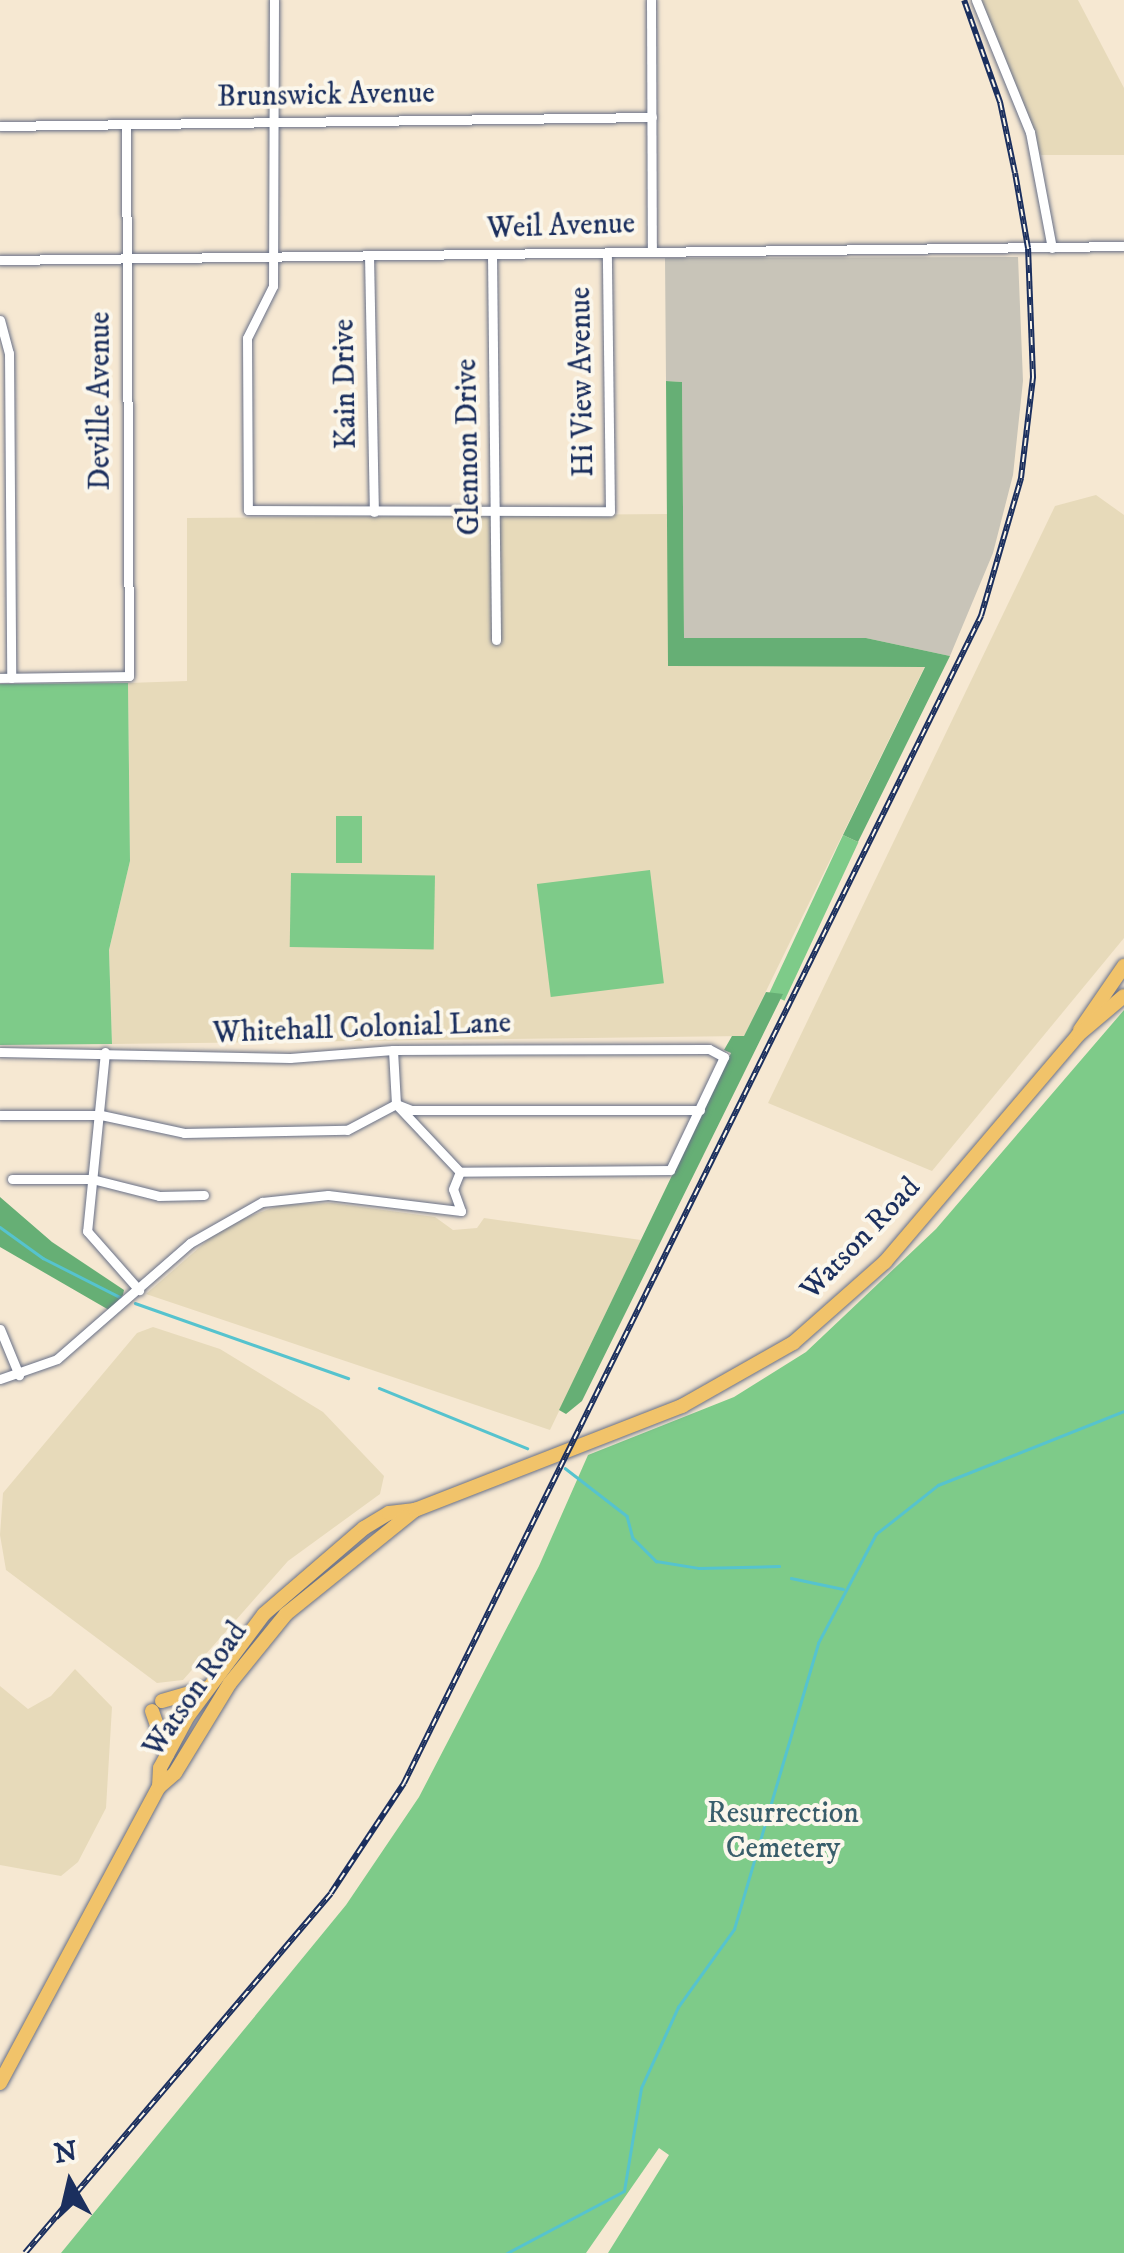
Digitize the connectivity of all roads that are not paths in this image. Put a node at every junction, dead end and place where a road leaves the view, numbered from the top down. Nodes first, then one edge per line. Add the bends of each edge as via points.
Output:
1 (274, 0) edge
2 (651, 0) edge
3 (976, 0) edge
4 (652, 117) junction
5 (272, 122) junction
6 (126, 124) junction
7 (0, 126) edge
8 (1124, 246) edge
9 (1052, 248) junction
10 (652, 250) junction
11 (607, 253) junction
12 (492, 254) junction
13 (369, 256) junction
14 (273, 257) junction
15 (125, 258) junction
16 (0, 260) edge
17 (0, 320) edge
18 (494, 511) junction
19 (374, 512) junction
20 (496, 640) dead end
21 (6, 678) edge
22 (1124, 966) edge
23 (1124, 996) edge
24 (1078, 1035) junction
25 (394, 1050) junction
26 (0, 1052) edge
27 (105, 1052) junction
28 (396, 1104) junction
29 (700, 1110) junction
30 (0, 1115) edge
31 (102, 1115) junction
32 (460, 1172) junction
33 (12, 1179) dead end
34 (92, 1179) junction
35 (204, 1195) dead end
36 (138, 1290) junction
37 (0, 1329) edge
38 (19, 1376) junction
39 (0, 1380) edge
40 (415, 1510) junction
41 (207, 1687) junction
42 (167, 1754) junction
43 (158, 1786) junction
44 (0, 2083) edge

1 - 5 street
2 - 4 street
3 - 9 street via 1030,132
4 - 5 street, Brunswick Avenue
4 - 10 street
5 - 6 street, Brunswick Avenue
5 - 14 street
6 - 7 street, Brunswick Avenue
6 - 15 street, Deville Avenue
8 - 9 street, Weil Avenue
9 - 10 street, Weil Avenue
10 - 11 street, Weil Avenue
11 - 12 street, Weil Avenue
11 - 18 street, Hi View Avenue via 610,510
12 - 13 street, Weil Avenue
12 - 18 street, Glennon Drive
13 - 14 street, Weil Avenue
13 - 19 street, Kain Drive
14 - 15 street, Weil Avenue
14 - 19 street via 271,294 247,338 248,510
15 - 16 street, Weil Avenue
15 - 21 street, Deville Avenue via 129,676
17 - 21 street via 8,353
18 - 19 street
18 - 20 street, Glennon Drive
22 - 24 main road, Watson Road
23 - 24 main road, Watson Road
24 - 40 main road, Watson Road via 885,1262 793,1343 704,1397
25 - 27 street, Whitehall Colonial Lane via 290,1058
25 - 28 street
25 - 29 street, Whitehall Colonial Lane via 709,1049 724,1057
26 - 27 street, Whitehall Colonial Lane
27 - 31 street
28 - 29 street via 412,1110
28 - 31 street via 346,1130 184,1133
28 - 32 street
29 - 32 street via 670,1170
30 - 31 street
31 - 34 street
32 - 36 street via 453,1189 461,1211 328,1195 262,1202 219,1221
33 - 34 street
34 - 35 street via 160,1196
34 - 36 street via 86,1231
36 - 38 street via 72,1348
37 - 38 street
38 - 39 street
40 - 41 main road, Watson Road via 389,1513 311,1568 264,1614
40 - 43 main road, Watson Road via 286,1614 230,1683 176,1773
41 - 42 main road, Watson Road
41 - 42 main road via 157,1706
42 - 43 main road, Watson Road
43 - 44 main road, Watson Road

